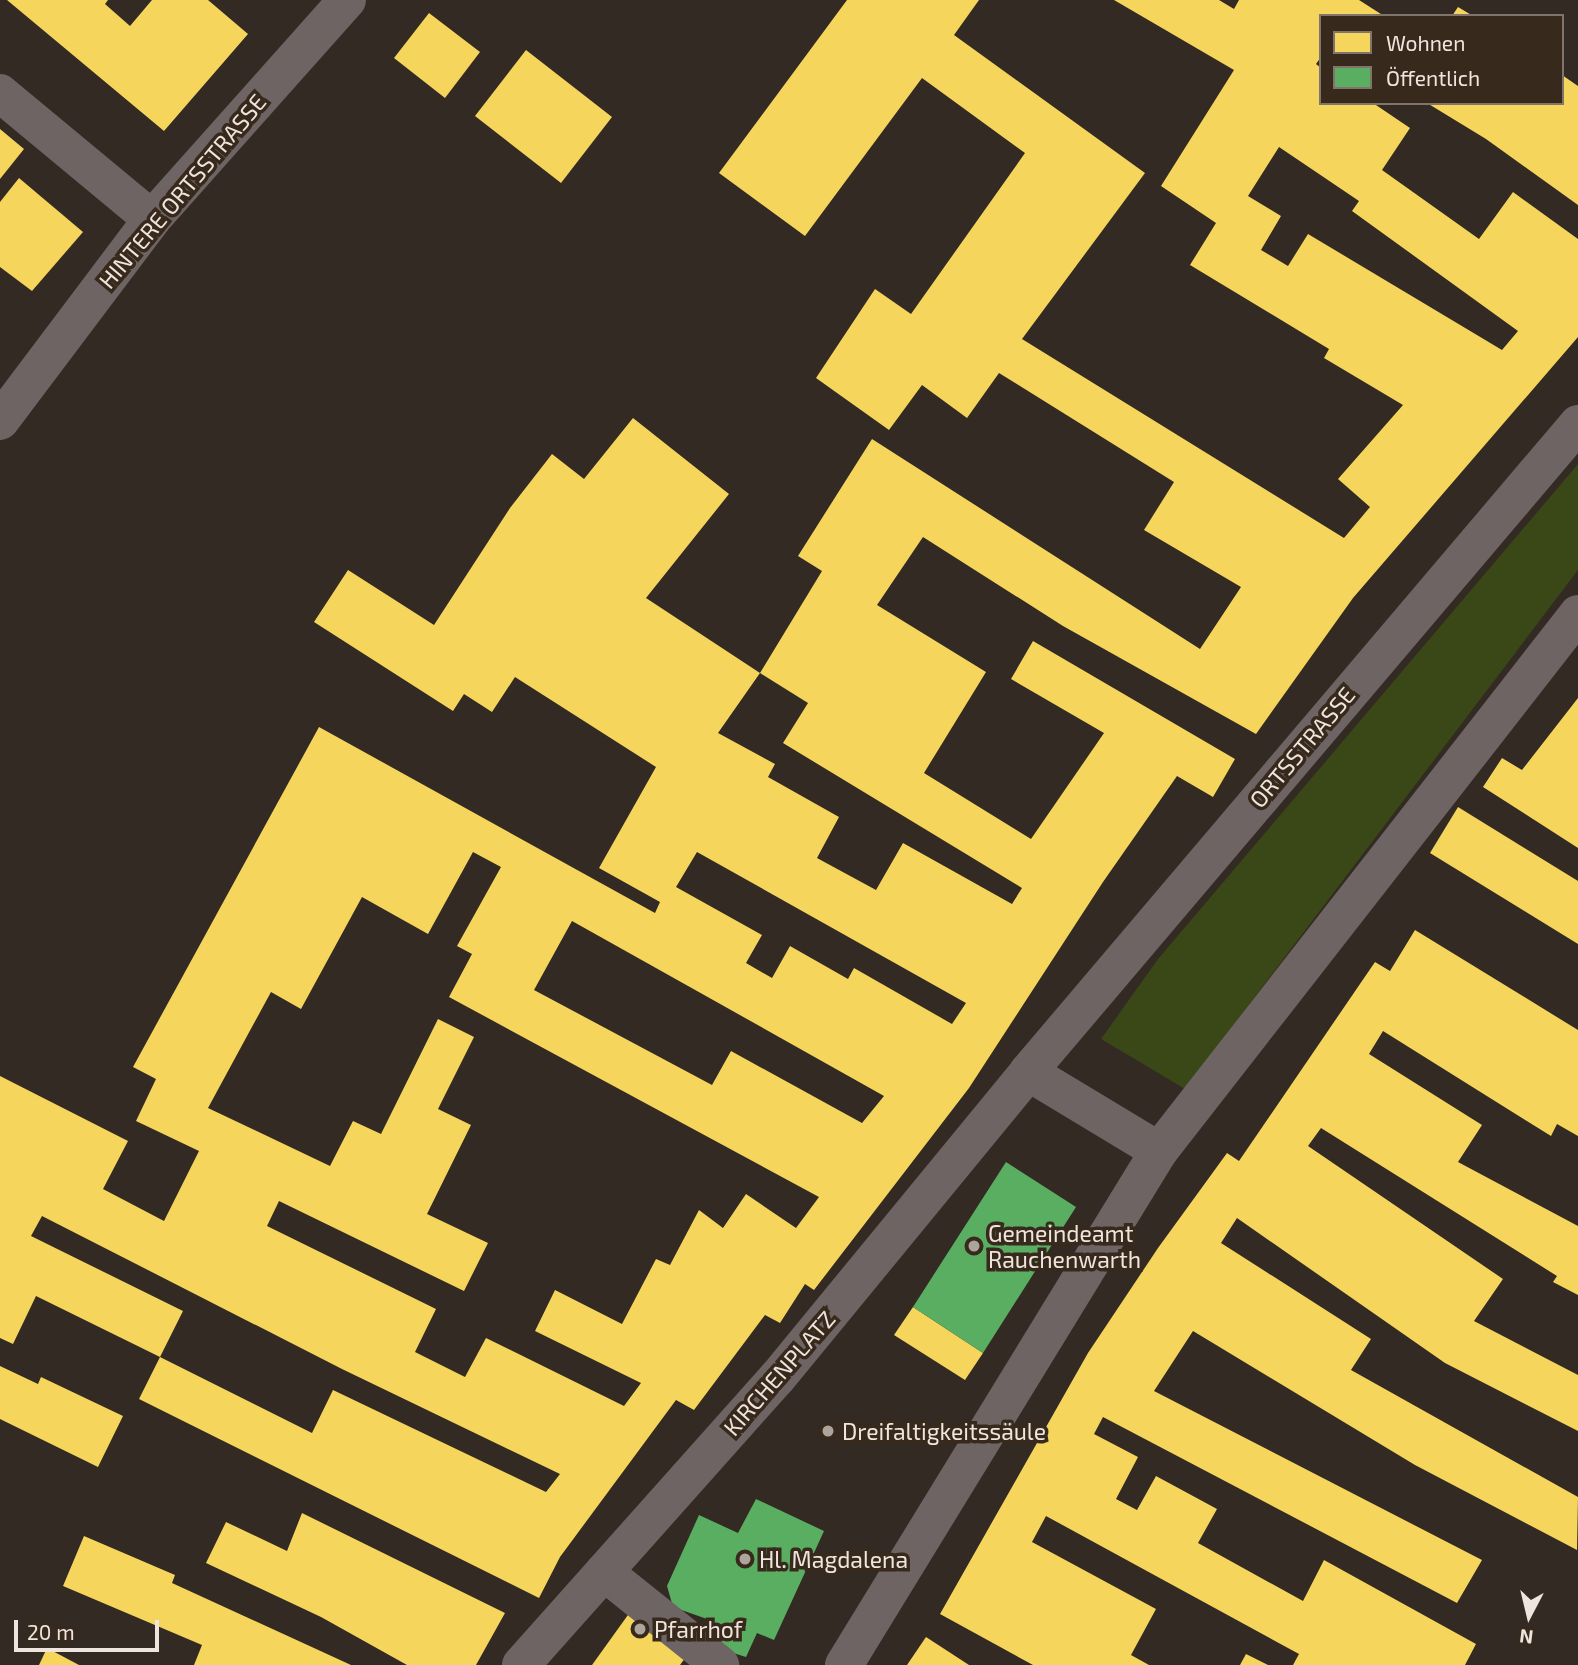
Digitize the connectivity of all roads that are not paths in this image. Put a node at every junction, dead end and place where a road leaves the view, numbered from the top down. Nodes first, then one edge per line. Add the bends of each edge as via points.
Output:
1 (347, 0) edge
2 (0, 93) edge
3 (152, 219) junction
4 (0, 421) edge
5 (1578, 424) edge
6 (1578, 614) edge
7 (1028, 1072) junction
8 (1159, 1151) junction
9 (604, 1572) junction
10 (521, 1665) edge
11 (720, 1665) edge
12 (844, 1665) edge

1 - 3 street, HINTERE ORTSSTRASSE
2 - 3 street
3 - 4 street, HINTERE ORTSSTRASSE
5 - 7 street, ORTSSTRASSE
6 - 8 street
7 - 8 street
7 - 9 street, KIRCHENPLATZ via 777,1378
8 - 12 street
9 - 10 street, KIRCHENPLATZ
9 - 11 street

